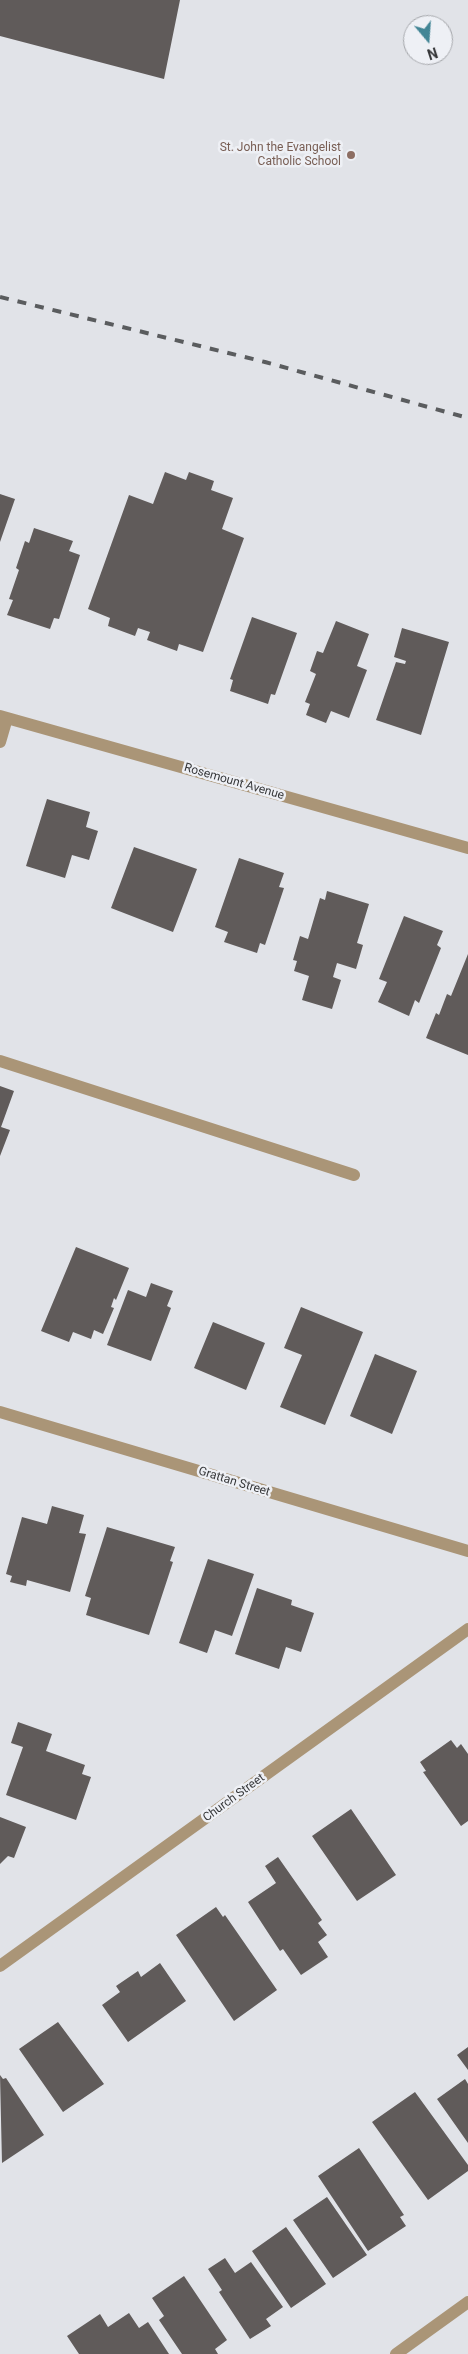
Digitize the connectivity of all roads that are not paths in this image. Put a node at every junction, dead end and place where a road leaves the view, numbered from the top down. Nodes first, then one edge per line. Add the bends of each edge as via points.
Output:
1 (3, 717) edge
2 (0, 742) edge
3 (468, 848) edge
4 (0, 1061) edge
5 (354, 1175) dead end
6 (0, 1412) edge
7 (468, 1551) edge
8 (468, 1630) edge
9 (0, 1966) edge
10 (468, 2302) edge
11 (396, 2354) edge

1 - 2 street
1 - 3 street, Rosemount Avenue
4 - 5 street
6 - 7 street, Grattan Street
8 - 9 street, Church Street
10 - 11 street

